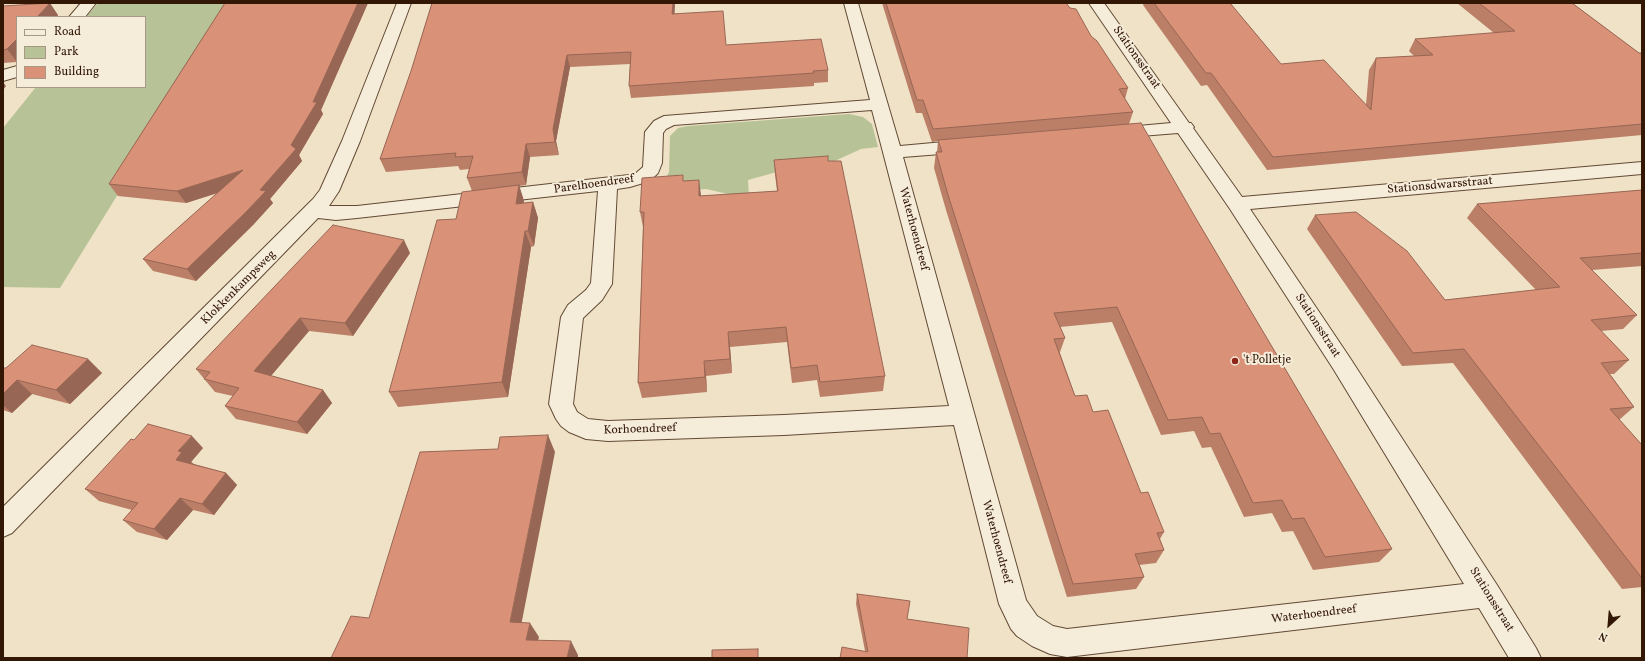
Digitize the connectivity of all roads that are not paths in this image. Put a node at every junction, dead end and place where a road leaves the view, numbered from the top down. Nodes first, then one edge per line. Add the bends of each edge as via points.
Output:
1 (89, 3) edge
2 (404, 3) edge
3 (851, 3) edge
4 (1096, 3) edge
5 (78, 16) edge
6 (16, 71) edge
7 (3, 76) edge
8 (879, 104) junction
9 (1185, 128) junction
10 (1098, 135) edge
11 (980, 144) edge
12 (893, 152) junction
13 (1642, 168) edge
14 (608, 184) junction
15 (1237, 204) junction
16 (315, 211) junction
17 (963, 415) junction
18 (3, 525) edge
19 (1487, 594) junction
20 (1526, 658) edge

1 - 5 street
2 - 16 street, Klokkenkampsweg via 352,141 329,191
3 - 8 street, Waterhoendreef
4 - 9 street, Stationsstraat
6 - 7 street
8 - 12 street, Waterhoendreef
8 - 14 street, Parelhoendreef via 670,120 654,132 653,163 649,172 635,180
9 - 10 street
9 - 15 street, Stationsstraat
11 - 12 street
12 - 17 street, Waterhoendreef
13 - 15 street, Stationsdwarsstraat
14 - 16 street, Parelhoendreef via 351,213
14 - 17 street, Korhoendreef via 601,284 594,295 576,311 570,323 561,404 569,419 577,425 586,429 608,431
15 - 19 street, Stationsstraat via 1342,364
16 - 18 street, Klokkenkampsweg
17 - 19 street, Waterhoendreef via 1013,604 1027,626 1050,640 1067,643
19 - 20 street, Stationsstraat

